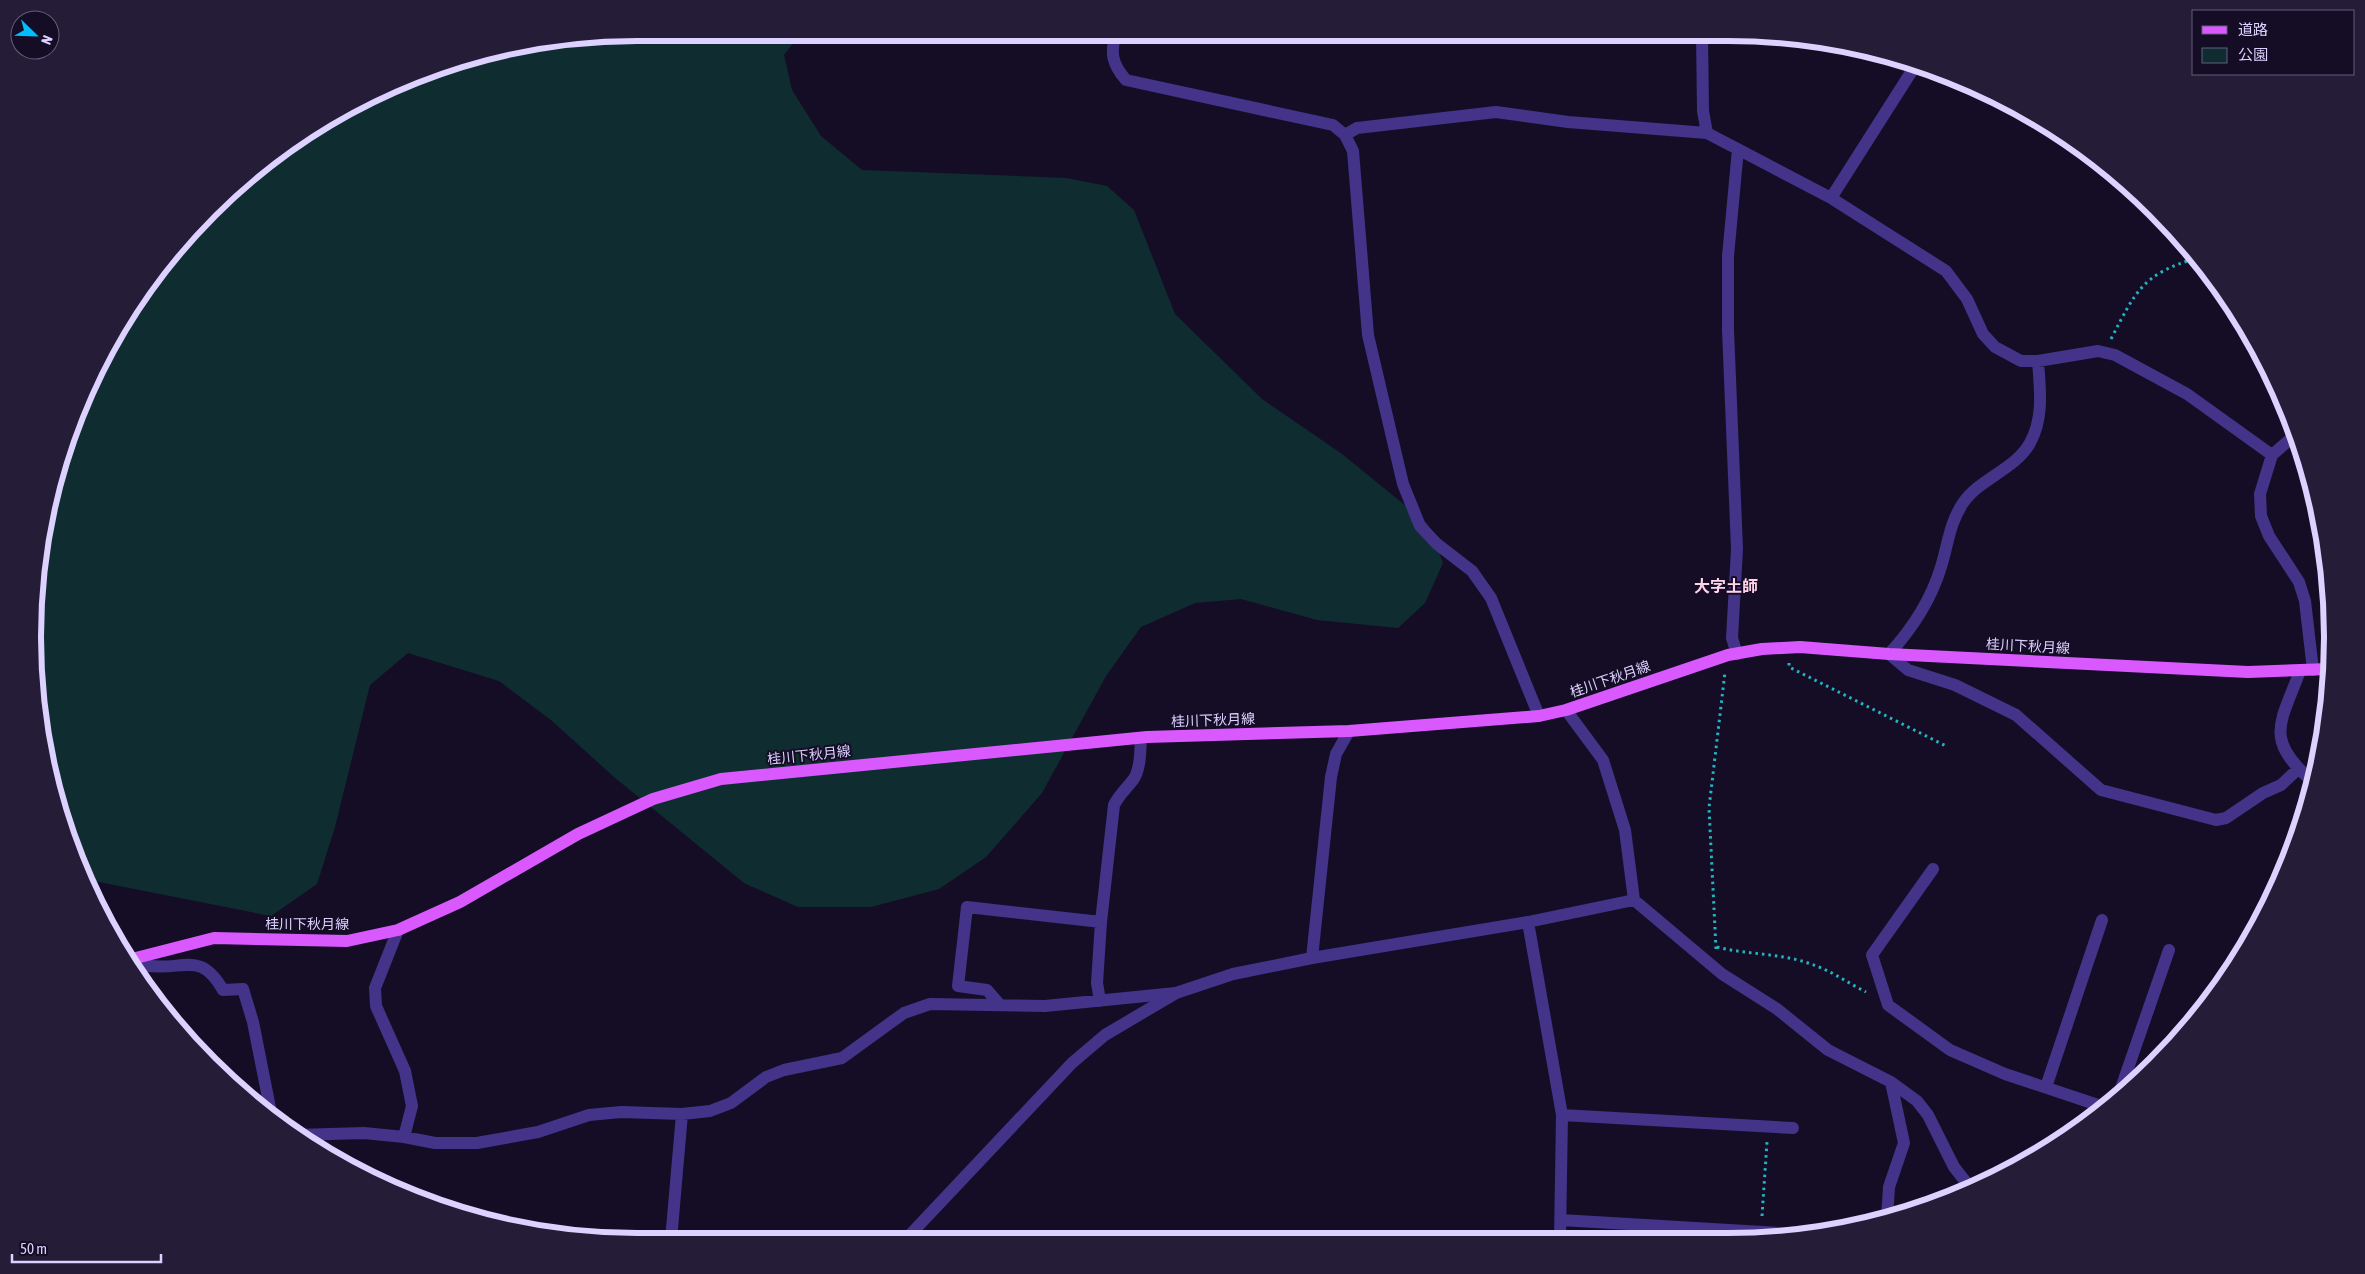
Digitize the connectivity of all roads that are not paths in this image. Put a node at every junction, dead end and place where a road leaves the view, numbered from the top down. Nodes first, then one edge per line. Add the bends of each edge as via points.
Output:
1 (1114, 41) edge
2 (1702, 41) edge
3 (1912, 71) edge
4 (1707, 133) junction
5 (1345, 135) junction
6 (1738, 149) junction
7 (1831, 198) junction
8 (2038, 361) junction
9 (2290, 440) edge
10 (2272, 455) junction
11 (1889, 654) junction
12 (1731, 655) junction
13 (2322, 669) edge
14 (2313, 670) junction
15 (2300, 671) junction
16 (1566, 710) junction
17 (1539, 716) junction
18 (1349, 731) junction
19 (1141, 738) junction
20 (2298, 769) junction
21 (2306, 776) edge
22 (1933, 869) dead end
23 (1634, 900) junction
24 (2102, 920) dead end
25 (1100, 922) junction
26 (1528, 922) junction
27 (398, 930) junction
28 (2169, 950) dead end
29 (1312, 958) junction
30 (137, 961) edge
31 (144, 961) junction
32 (142, 969) edge
33 (1176, 993) junction
34 (1100, 1000) junction
35 (1000, 1005) junction
36 (1891, 1082) junction
37 (2123, 1083) edge
38 (2046, 1087) junction
39 (2097, 1105) edge
40 (270, 1106) edge
41 (682, 1114) junction
42 (1562, 1115) junction
43 (1793, 1128) dead end
44 (310, 1135) edge
45 (404, 1136) junction
46 (1966, 1182) edge
47 (1887, 1210) edge
48 (1561, 1220) junction
49 (1755, 1232) edge
50 (672, 1233) edge
51 (912, 1233) edge
52 (1560, 1233) edge

1 - 5 street via 1111,56 1126,80 1333,125
2 - 4 street
3 - 7 street
4 - 5 street via 1568,122 1496,112 1356,128
4 - 6 street
5 - 17 street via 1354,151 1368,335 1403,484 1420,526 1472,571 1491,598
6 - 7 street
6 - 12 street via 1728,256 1737,549
7 - 8 street via 1946,271 1968,299 1983,334 1995,347 2021,361
8 - 10 street via 2098,351 2115,355 2187,394
8 - 11 street via 2041,409 2030,443 1964,501 1954,516 1941,566 1920,615
9 - 10 street
10 - 14 street via 2260,494 2261,516 2269,536 2299,582 2305,601
11 - 12 main road, 桂川下秋月線 via 1786,648
11 - 15 main road, 桂川下秋月線 via 2248,672
11 - 20 street via 1908,670 1955,685 2016,716 2101,790 2216,820 2226,818 2281,784
12 - 16 main road, 桂川下秋月線
13 - 14 main road, 桂川下秋月線
14 - 15 main road, 桂川下秋月線
15 - 20 street via 2280,724 2285,754
16 - 17 main road, 桂川下秋月線
16 - 23 street via 1602,760 1624,830
17 - 18 main road, 桂川下秋月線
18 - 19 main road, 桂川下秋月線
18 - 29 street via 1336,754 1331,777
19 - 25 street via 1138,771 1114,805
19 - 27 main road, 桂川下秋月線 via 722,779 653,799 578,834 460,902
20 - 21 street
22 - 38 street via 1872,955 1888,1005 1950,1050 2005,1074
23 - 26 street
23 - 36 street via 1722,974 1777,1009 1828,1050
24 - 38 street
25 - 34 street via 1096,983
25 - 35 street via 967,907 958,986 987,990
26 - 29 street
26 - 42 street
27 - 31 main road, 桂川下秋月線 via 347,941 214,938
27 - 45 street via 375,988 376,1006 405,1071 412,1106
28 - 37 street
29 - 33 street via 1233,974
30 - 31 main road, 桂川下秋月線
31 - 32 street
31 - 40 street via 164,968 189,964 204,967 214,974 223,990 243,989
33 - 34 street
33 - 51 street via 1105,1035 1072,1063
34 - 35 street via 1045,1006
35 - 41 street via 930,1004 904,1013 842,1058 784,1070 766,1078 731,1103 710,1111
36 - 46 street via 1917,1101 1928,1115 1954,1167
36 - 47 street via 1904,1143 1889,1187
38 - 39 street
41 - 45 street via 621,1112 589,1115 538,1132 477,1143 435,1143
41 - 50 street
42 - 43 street
42 - 48 street
44 - 45 street
48 - 49 street
48 - 52 street

